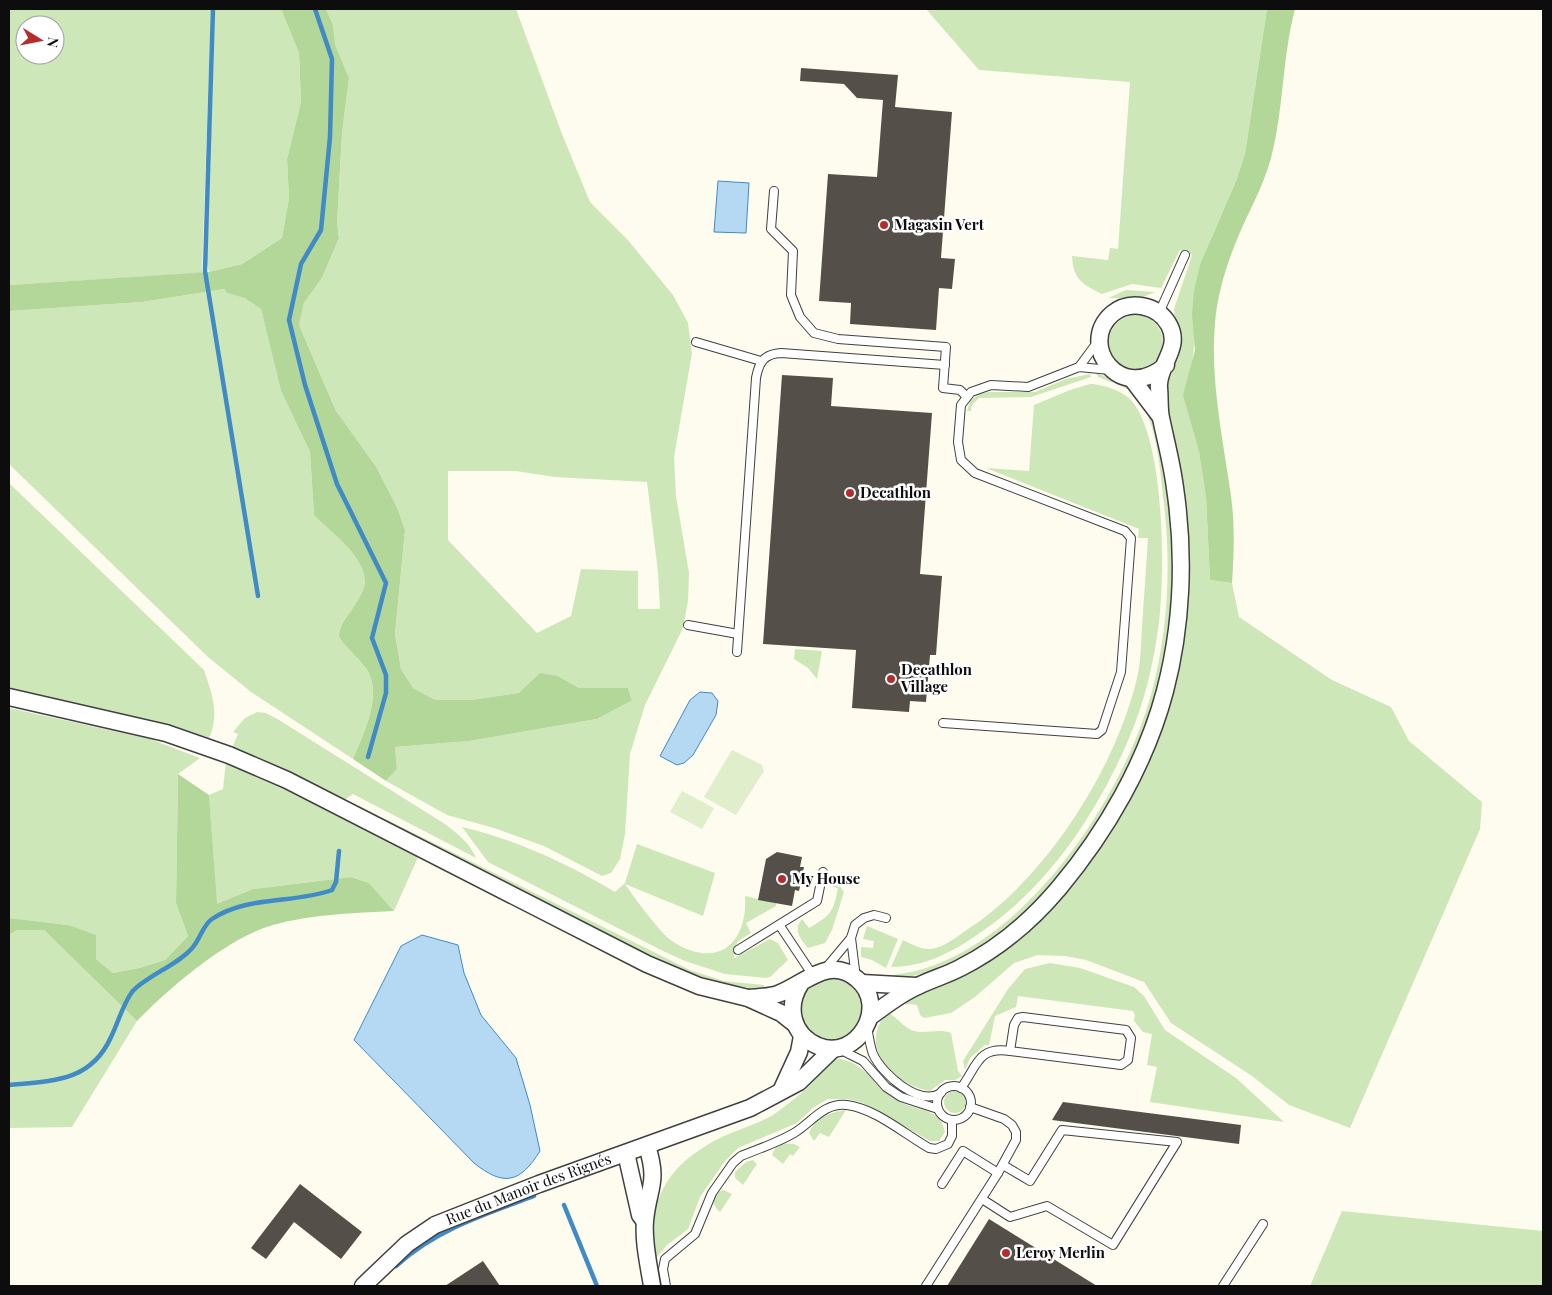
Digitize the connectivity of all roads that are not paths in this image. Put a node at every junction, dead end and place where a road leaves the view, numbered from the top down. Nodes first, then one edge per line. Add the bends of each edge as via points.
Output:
1 (774, 191) dead end
2 (1186, 255) dead end
3 (1160, 313) junction
4 (1100, 339) junction
5 (696, 342) dead end
6 (761, 361) junction
7 (1166, 364) junction
8 (945, 365) junction
9 (1079, 367) junction
10 (1112, 370) junction
11 (1132, 379) junction
12 (966, 396) junction
13 (1160, 416) junction
14 (688, 625) dead end
15 (738, 634) junction
16 (737, 652) dead end
17 (9, 697) edge
18 (943, 723) dead end
19 (823, 872) dead end
20 (886, 918) dead end
21 (780, 926) junction
22 (851, 938) junction
23 (738, 950) dead end
24 (813, 975) junction
25 (859, 980) junction
26 (916, 986) junction
27 (748, 998) junction
28 (869, 1021) junction
29 (799, 1030) junction
30 (835, 1048) junction
31 (1010, 1051) junction
32 (961, 1088) junction
33 (782, 1089) junction
34 (940, 1093) junction
35 (970, 1107) junction
36 (938, 1109) junction
37 (952, 1120) junction
38 (648, 1146) junction
39 (626, 1153) junction
40 (1003, 1165) junction
41 (995, 1170) junction
42 (942, 1184) dead end
43 (982, 1200) junction
44 (645, 1220) junction
45 (1263, 1224) dead end
46 (363, 1286) edge
47 (652, 1286) edge
48 (666, 1286) edge
49 (926, 1286) edge
50 (1222, 1286) edge

1 - 8 lane via 772,229 793,251 791,295 800,317 814,333 946,347
2 - 3 lane
3 - 4 street via 1138,305 1124,307 1103,326
3 - 7 street via 1170,326 1173,341
4 - 9 lane
4 - 10 street via 1101,351
5 - 6 lane
6 - 8 lane via 765,356 781,353
6 - 15 lane via 756,378
7 - 11 street via 1156,373
7 - 13 street via 1158,384
8 - 12 lane via 943,388 960,390
9 - 10 lane
9 - 12 lane via 1035,386 982,386
10 - 11 street
11 - 13 street
12 - 18 lane via 961,405 958,442 961,460 966,467 1125,531 1131,541 1121,672 1100,733
13 - 26 street via 1176,490 1180,540 1179,593 1170,667 1148,740 1111,815 1075,867 1042,906 1022,926 982,956
14 - 15 lane
15 - 16 lane
17 - 27 street via 149,729 229,755 287,780 647,964 699,986
19 - 21 lane via 817,901
20 - 22 lane via 864,918 855,925
21 - 23 lane
21 - 24 lane
22 - 24 lane
22 - 25 lane
24 - 25 street via 842,970
24 - 27 street via 777,994
24 - 29 street via 792,1003
25 - 26 street
25 - 28 street via 869,995
26 - 28 street
27 - 29 street via 780,1013
28 - 30 street via 860,1037
28 - 34 lane via 873,1053 897,1083 926,1097 934,1098
29 - 30 street via 811,1043
29 - 33 street via 799,1052
30 - 33 street, Rue du Manoir des Rignés via 799,1082
30 - 36 lane via 863,1061 886,1087 901,1097
31 - 31 lane via 1014,1025 1018,1018 1023,1017 1126,1030 1131,1038 1128,1060 1120,1065
31 - 32 lane via 995,1050 983,1055
32 - 34 lane via 949,1087
32 - 35 lane via 968,1094
33 - 38 street, Rue du Manoir des Rignés via 750,1108
34 - 36 lane
35 - 37 lane via 961,1119
35 - 40 lane via 1004,1119 1016,1132 1013,1148
36 - 37 lane
37 - 48 lane via 952,1136 948,1144 936,1149 863,1110 837,1105 820,1112 795,1133 741,1156 712,1193 695,1234 665,1259
38 - 39 street, Rue du Manoir des Rignés
38 - 44 street via 654,1183
39 - 44 street via 640,1214
39 - 46 street, Rue du Manoir des Rignés via 435,1226 407,1244
40 - 41 lane
40 - 43 lane via 1030,1181 1062,1130 1176,1142 1113,1245 1046,1206 1010,1217
41 - 42 lane via 963,1151
41 - 43 lane
43 - 49 lane
44 - 47 street
45 - 50 lane

